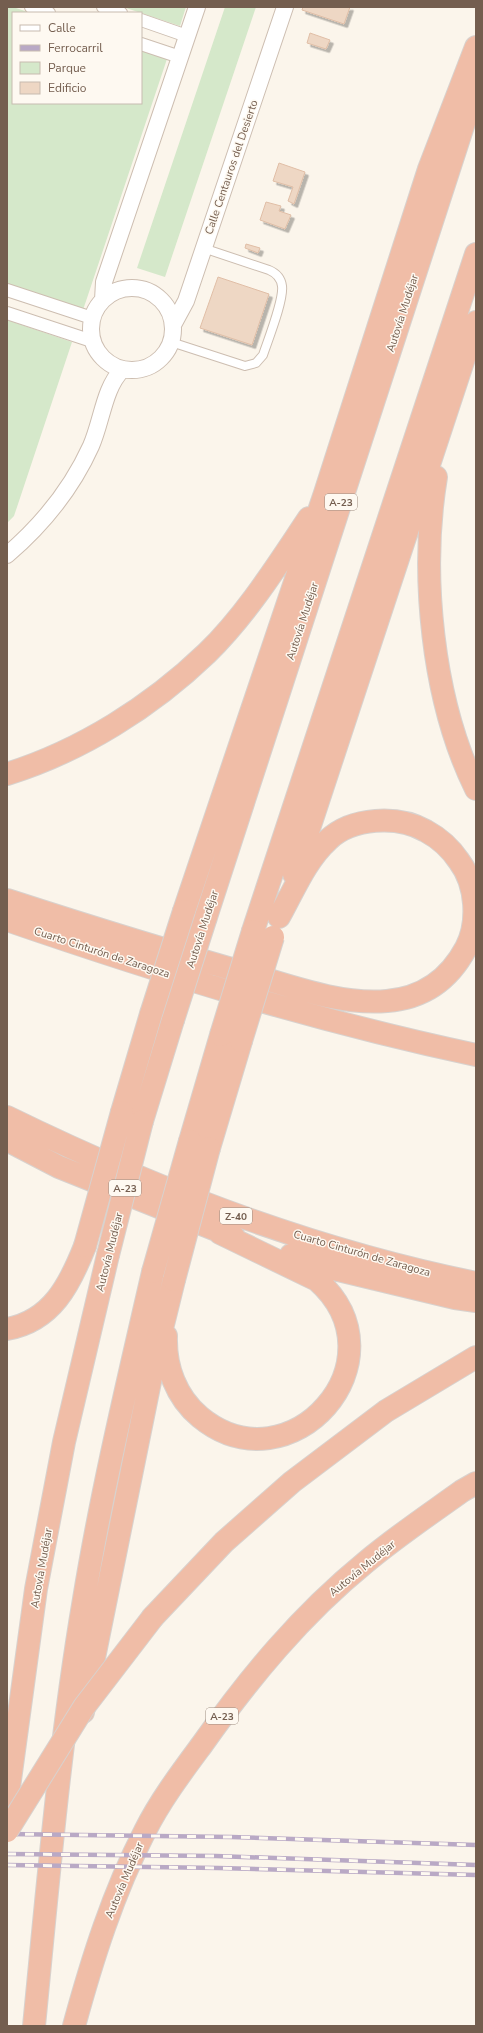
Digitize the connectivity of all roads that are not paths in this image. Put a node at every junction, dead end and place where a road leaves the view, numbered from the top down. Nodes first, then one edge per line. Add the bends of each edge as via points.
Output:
1 (31, 7) edge
2 (103, 7) edge
3 (197, 7) edge
4 (285, 7) edge
5 (46, 12) edge
6 (118, 12) edge
7 (142, 20) edge
8 (187, 36) junction
9 (142, 44) edge
10 (476, 47) edge
11 (180, 57) junction
12 (476, 86) edge
13 (203, 248) junction
14 (476, 254) edge
15 (7, 290) edge
16 (103, 300) junction
17 (7, 313) edge
18 (92, 318) junction
19 (476, 322) edge
20 (173, 325) junction
21 (92, 341) junction
22 (171, 342) junction
23 (461, 369) junction
24 (122, 370) junction
25 (325, 493) junction
26 (7, 555) edge
27 (7, 774) edge
28 (476, 789) edge
29 (7, 900) edge
30 (280, 916) junction
31 (7, 920) edge
32 (263, 934) junction
33 (476, 1055) edge
34 (7, 1117) edge
35 (7, 1140) edge
36 (199, 1145) junction
37 (7, 1152) edge
38 (59, 1167) junction
39 (220, 1233) junction
40 (476, 1283) edge
41 (476, 1301) edge
42 (167, 1306) junction
43 (7, 1329) edge
44 (476, 1357) edge
45 (476, 1483) edge
46 (57, 1790) junction
47 (8, 1797) edge
48 (7, 1831) edge
49 (34, 2026) edge
50 (74, 2026) edge

1 - 5 street
2 - 6 street
3 - 8 street
4 - 13 street, Calle Centauros del Desierto
7 - 8 street
8 - 11 street
9 - 11 street
10 - 25 highway via 429,169
11 - 16 street via 104,282
12 - 47 highway, Autovía Mudéjar / A-23, bridge via 142,1121 64,1442 38,1582
13 - 20 street, Calle Centauros del Desierto via 186,301
13 - 22 lane via 274,272 281,281 282,294 263,355 256,363 245,366
14 - 32 highway
15 - 18 street
16 - 18 street
16 - 20 street via 120,290 136,289 151,293 166,306
17 - 21 street
18 - 21 street
19 - 23 highway
20 - 22 street
21 - 24 street via 101,357
22 - 24 street via 167,351 153,365 134,371
23 - 28 highway via 440,455 431,509 429,586 437,656 450,722
23 - 30 highway
24 - 26 street via 113,380 98,430 76,473 50,511
25 - 27 highway via 248,605 207,652 154,698 95,736 33,766
25 - 43 highway, bridge via 151,1014 85,1246 70,1283 58,1299 30,1321
29 - 30 highway via 140,944 292,987 368,1002 408,997 440,983 456,966 469,942 474,916 473,896 462,865 452,851 427,831 410,824 362,823 330,837 307,865
30 - 32 highway
31 - 33 highway, Cuarto Cinturón de Zaragoza via 132,963 300,1013
32 - 36 highway, bridge
34 - 40 highway, Cuarto Cinturón de Zaragoza / Z-40 via 63,1144 224,1212 334,1248
35 - 38 highway
36 - 42 highway, bridge
36 - 46 highway, bridge via 153,1272 111,1457 84,1599
37 - 38 highway
38 - 39 highway
39 - 41 highway via 330,1268
39 - 42 highway via 317,1280 329,1291 344,1318 349,1353 345,1376 330,1403 306,1425 271,1438 236,1436 208,1424 183,1399 174,1382 166,1342
42 - 46 highway via 75,1748
44 - 48 highway, bridge via 386,1411 292,1482 224,1542 154,1617 84,1707
45 - 50 highway, Autovía Mudéjar / A-23 via 367,1561 327,1596 272,1653 226,1710 145,1830 121,1881 85,1984
46 - 49 highway

